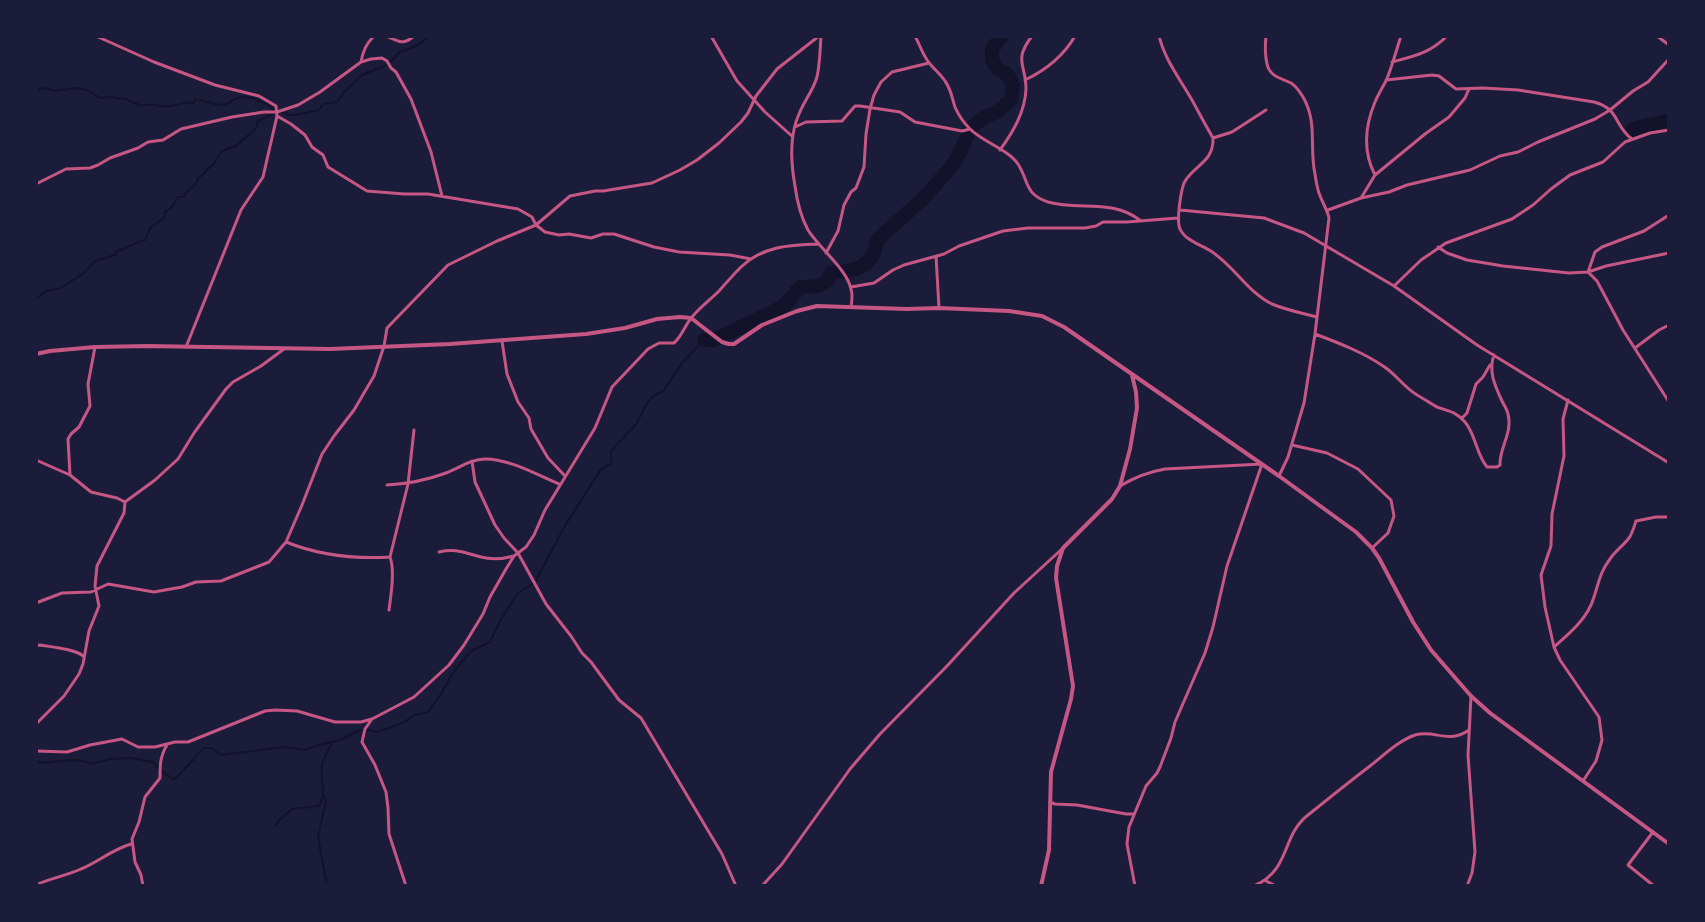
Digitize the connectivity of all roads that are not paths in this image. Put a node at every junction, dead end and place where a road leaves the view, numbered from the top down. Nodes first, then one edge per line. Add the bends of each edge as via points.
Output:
1 (96, 36) edge
2 (374, 36) edge
3 (390, 36) edge
4 (414, 36) edge
5 (711, 36) edge
6 (820, 36) edge
7 (915, 36) edge
8 (1032, 36) edge
9 (1075, 36) edge
10 (1159, 36) edge
11 (1266, 36) edge
12 (1401, 36) edge
13 (1447, 36) edge
14 (1657, 36) edge
15 (1669, 45) edge
16 (1669, 59) edge
17 (361, 62) junction
18 (1392, 62) junction
19 (929, 63) junction
20 (1025, 80) junction
21 (1386, 80) junction
22 (1469, 89) junction
23 (754, 101) junction
24 (870, 109) junction
25 (1266, 110) dead end
26 (1610, 110) junction
27 (277, 114) junction
28 (795, 127) junction
29 (970, 129) junction
30 (1669, 130) edge
31 (793, 137) junction
32 (1213, 138) junction
33 (1632, 139) junction
34 (1000, 150) junction
35 (1375, 176) junction
36 (36, 184) edge
37 (442, 196) junction
38 (1361, 198) junction
39 (1180, 210) junction
40 (1328, 210) junction
41 (1669, 215) edge
42 (1178, 218) junction
43 (1140, 221) junction
44 (536, 225) junction
45 (819, 244) junction
46 (1325, 244) junction
47 (1438, 247) junction
48 (826, 253) junction
49 (1669, 253) edge
50 (936, 256) junction
51 (751, 259) junction
52 (1588, 272) junction
53 (1394, 286) junction
54 (851, 287) junction
55 (851, 307) junction
56 (939, 308) junction
57 (1317, 317) junction
58 (691, 318) junction
59 (1669, 326) edge
60 (1315, 334) junction
61 (502, 341) junction
62 (384, 346) junction
63 (186, 347) junction
64 (95, 348) junction
65 (1635, 348) junction
66 (284, 349) junction
67 (36, 354) edge
68 (1494, 355) junction
69 (1491, 363) junction
70 (1132, 375) junction
71 (1568, 400) junction
72 (1669, 402) edge
73 (1462, 418) junction
74 (414, 430) dead end
75 (1292, 445) junction
76 (36, 460) edge
77 (472, 461) junction
78 (1262, 464) junction
79 (1669, 464) edge
80 (70, 475) junction
81 (565, 476) junction
82 (1279, 476) junction
83 (408, 484) junction
84 (559, 484) junction
85 (387, 485) dead end
86 (1120, 486) junction
87 (125, 502) junction
88 (1669, 509) edge
89 (1669, 516) edge
90 (286, 542) junction
91 (1063, 548) junction
92 (1372, 548) junction
93 (439, 552) dead end
94 (516, 555) junction
95 (390, 556) junction
96 (96, 590) junction
97 (36, 603) edge
98 (389, 610) dead end
99 (36, 646) edge
100 (1554, 647) junction
101 (84, 656) junction
102 (1471, 696) junction
103 (372, 719) junction
104 (36, 724) edge
105 (1469, 730) junction
106 (167, 745) junction
107 (36, 751) edge
108 (1583, 781) junction
109 (1050, 802) junction
110 (1134, 814) junction
111 (1653, 832) junction
112 (131, 844) junction
113 (1669, 844) edge
114 (1266, 881) junction
115 (36, 885) edge
116 (143, 886) edge
117 (406, 886) edge
118 (736, 886) edge
119 (762, 886) edge
120 (1041, 886) edge
121 (1135, 886) edge
122 (1254, 886) edge
123 (1276, 886) edge
124 (1467, 886) edge
125 (1654, 886) edge

1 - 27 street via 215,85 259,96 276,106
2 - 17 street via 363,50
3 - 4 street via 403,43
5 - 23 street via 737,81
6 - 23 street via 777,69
6 - 28 street via 817,76
7 - 19 street
8 - 20 street via 1022,51
9 - 20 street via 1059,58
10 - 32 street via 1170,64
11 - 40 street via 1267,66 1271,73 1297,89 1310,113 1317,189
12 - 18 street
13 - 18 street via 1424,54
14 - 15 street
16 - 26 street via 1648,82
17 - 27 street via 320,92
17 - 37 street via 382,58 396,72 431,152
18 - 21 street
19 - 24 street via 892,72 881,82
19 - 29 street via 945,80 955,108
20 - 34 street via 1019,119
21 - 22 street via 1432,75 1456,89
21 - 35 street via 1368,127 1367,151
22 - 26 street via 1530,92 1594,102
22 - 35 street via 1449,117
23 - 31 street
23 - 44 street via 748,113 719,143 680,170 652,183 570,196
24 - 28 street via 855,106 842,121 806,122
24 - 29 street via 900,112 915,122
24 - 48 street via 864,166
25 - 32 street via 1232,132
26 - 33 street
26 - 38 street via 1578,127 1470,170
27 - 36 street via 232,117 181,129 98,165 66,169
27 - 37 street via 305,135 328,167 364,190
27 - 63 street via 263,177 241,210
28 - 31 street
29 - 34 street
30 - 33 street
31 - 45 street via 792,170 800,212
32 - 39 street via 1209,156 1184,184
33 - 47 street via 1603,162 1559,182 1512,219
34 - 43 street via 1018,164 1026,183 1039,198 1113,207
35 - 38 street
37 - 44 street via 518,209 532,217
38 - 40 street
39 - 42 street
39 - 46 street via 1264,218
40 - 46 street
41 - 52 street via 1644,231 1602,247 1595,252
42 - 43 street
42 - 57 street via 1186,237 1210,250 1260,296 1283,308
43 - 50 street via 1003,231
44 - 51 street via 559,235 591,238 614,234 679,252
44 - 62 street via 452,262 391,322
45 - 48 street
45 - 51 street via 779,247
46 - 53 street
46 - 57 street
47 - 52 street via 1454,256 1480,262
47 - 53 street
48 - 54 street
49 - 52 street
50 - 54 street via 904,265 874,283
50 - 56 street
51 - 58 street
52 - 65 street via 1597,280
53 - 68 street
54 - 55 street
55 - 56 street
55 - 58 street via 806,308 762,325 734,344 722,342
56 - 70 street via 1047,317
57 - 60 street
58 - 61 street via 669,317 586,334
58 - 81 street via 674,343 648,349 612,387 595,428
59 - 65 street
60 - 73 street via 1369,357 1408,389
60 - 75 street via 1304,403
61 - 62 street
61 - 81 street via 507,374 518,402 548,458
62 - 66 street
62 - 90 street via 370,384 322,454
63 - 64 street
63 - 66 street
64 - 67 street
64 - 80 street via 89,380 90,406 68,439
65 - 72 street
66 - 87 street via 233,382 178,459
68 - 69 street
68 - 71 street
69 - 73 street via 1476,384
69 - 73 street via 1492,376 1508,414 1500,465 1487,467
70 - 78 street
70 - 86 street via 1137,408
71 - 79 street
71 - 100 street via 1551,546 1540,575
74 - 83 street
75 - 82 street
75 - 92 street via 1327,453 1358,470 1392,500 1394,516 1388,533
76 - 80 street
77 - 83 street
77 - 84 street via 506,462
77 - 94 street via 486,509
78 - 82 street
78 - 86 street via 1158,470
78 - 110 street via 1227,566 1205,653 1160,767 1146,786
80 - 87 street via 92,492
81 - 84 street
82 - 92 street
83 - 85 street
83 - 95 street
84 - 94 street via 534,535
86 - 91 street
87 - 96 street via 124,513 99,560
88 - 89 street
89 - 100 street via 1636,521 1629,538 1605,567 1588,612
90 - 95 street via 320,552
90 - 96 street via 269,562 221,581 196,582 154,592 113,584
91 - 109 street via 1056,578 1073,686 1051,772
91 - 119 street via 1014,593 880,734
92 - 102 street via 1431,650
93 - 94 street via 461,550 494,559
94 - 103 street via 449,665 414,697
94 - 118 street via 582,653 619,700 641,718 722,854
95 - 98 street
96 - 97 street via 68,592
96 - 101 street via 99,606
99 - 101 street via 70,650
100 - 108 street via 1599,717 1602,740 1596,761
101 - 104 street via 71,687
102 - 105 street
102 - 108 street
103 - 106 street via 335,722 306,713 265,711 188,742
103 - 117 street via 362,742 386,792 389,834
105 - 114 street via 1453,737 1418,735 1392,748 1304,818 1275,872
105 - 124 street via 1475,852
106 - 107 street via 138,747 122,740 67,752
106 - 112 street via 161,756 160,778 145,797
108 - 111 street
109 - 110 street
109 - 120 street via 1049,850
110 - 121 street via 1127,844
111 - 113 street
111 - 125 street via 1628,865
112 - 115 street via 81,869
112 - 116 street
114 - 122 street
114 - 123 street

